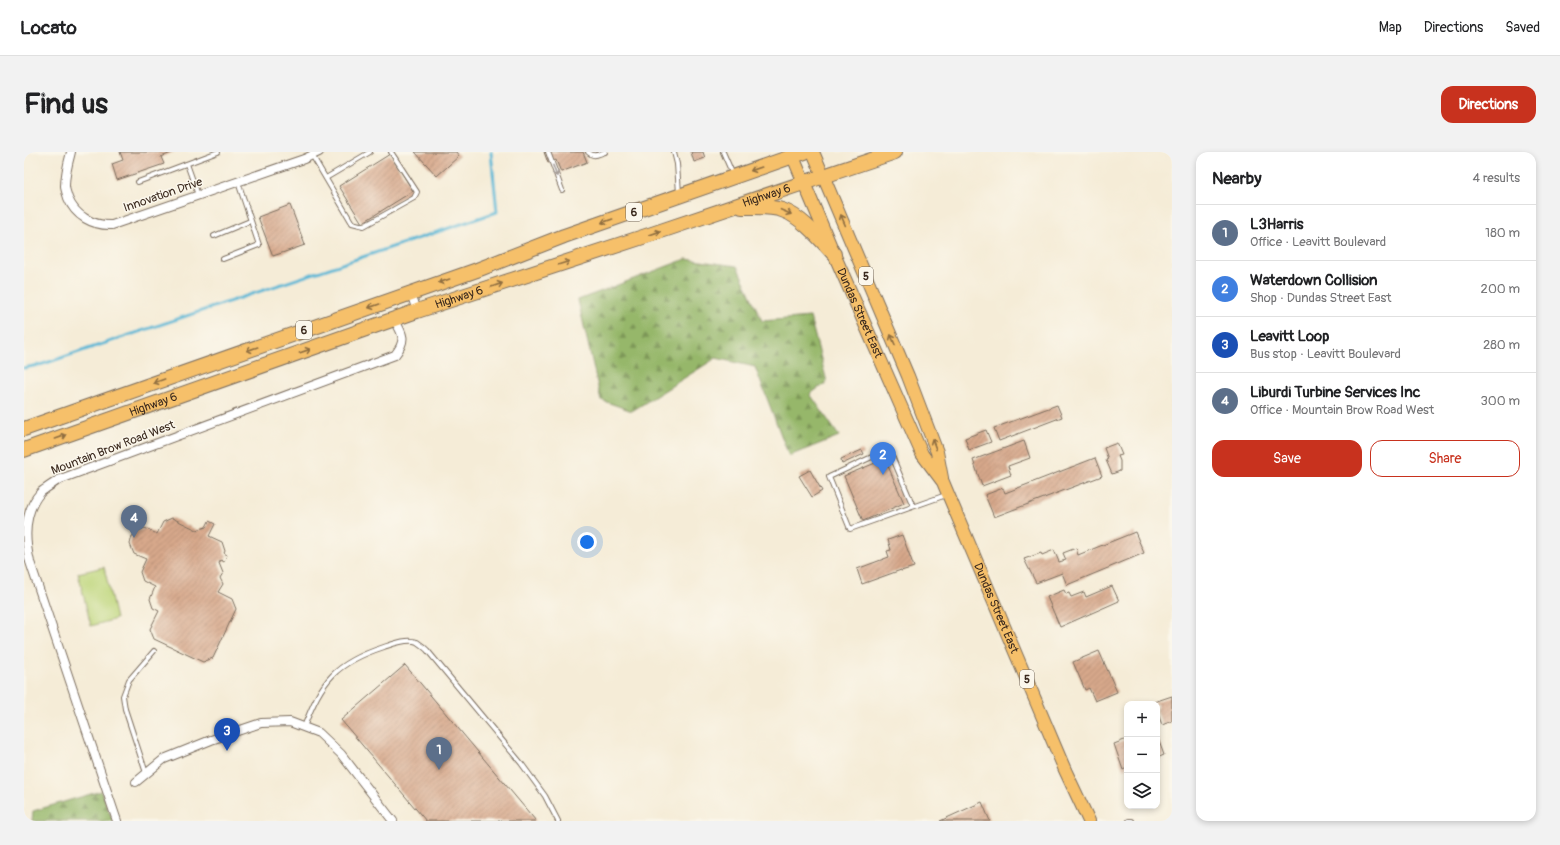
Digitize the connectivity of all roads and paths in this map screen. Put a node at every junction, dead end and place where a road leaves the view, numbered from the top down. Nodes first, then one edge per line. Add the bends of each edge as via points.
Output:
1 (71, 152) edge
2 (218, 152) edge
3 (370, 152) edge
4 (391, 152) edge
5 (548, 152) edge
6 (588, 152) edge
7 (605, 152) edge
8 (674, 152) edge
9 (723, 152) edge
10 (814, 152) edge
11 (896, 152) edge
12 (316, 154) edge
13 (796, 154) edge
14 (187, 164) junction
15 (734, 176) junction
16 (824, 177) junction
17 (326, 178) junction
18 (138, 182) dead end
19 (238, 182) junction
20 (804, 183) junction
21 (562, 190) dead end
22 (198, 195) junction
23 (679, 196) junction
24 (733, 206) junction
25 (250, 221) junction
26 (214, 236) dead end
27 (834, 254) junction
28 (223, 259) dead end
29 (411, 293) junction
30 (417, 311) junction
31 (394, 319) junction
32 (24, 429) edge
33 (24, 450) edge
34 (943, 482) junction
35 (948, 494) junction
36 (913, 506) junction
37 (154, 651) dead end
38 (304, 728) junction
39 (146, 773) junction
40 (136, 782) dead end
41 (116, 821) edge
42 (393, 821) edge
43 (558, 821) edge
44 (1089, 821) edge
45 (1129, 821) edge
46 (1132, 821) edge

1 - 22 street, Innovation Drive via 64,187 73,208 93,223 102,226 112,225
2 - 14 lane
3 - 17 lane
4 - 17 lane via 417,192 414,198 364,226 352,223
5 -> 21 lane
6 - 7 lane via 594,156
8 - 23 lane
9 - 15 lane
10 - 16 main road, 5
11 - 16 highway, Highway 6 / 6
12 - 17 lane
12 - 19 street, Innovation Drive
13 -> 15 highway, Highway 6 / 6
13 - 20 main road, 5
14 - 18 lane
14 - 22 lane
15 - 23 highway, Highway 6 / 6
16 - 20 highway, Highway 6 / 6
34 -> 16 main road, Dundas Street East / 5 via 937,452 908,376
19 - 22 street, Innovation Drive
19 - 25 lane
20 - 24 highway, Highway 6 / 6
20 - 27 main road, Dundas Street East / 5
23 -> 29 highway, Highway 6 / 6
24 -> 27 highway via 775,208 790,213
30 -> 24 highway, Highway 6 / 6
25 - 26 lane
25 - 28 lane via 258,245
27 - 34 main road, Dundas Street East / 5 via 922,454
29 - 30 street
29 -> 32 highway, Highway 6 / 6
30 - 31 highway, Highway 6 / 6
33 -> 31 highway, Highway 6 / 6
31 - 41 street, Mountain Brow Road West via 402,333 403,342 395,355 58,480 39,493 26,512 24,538 30,562
34 - 35 main road, Dundas Street East / 5
35 - 36 lane
35 - 44 main road, Dundas Street East / 5
36 - 36 lane via 850,530 829,477 889,449
37 - 39 lane via 129,680 123,696
38 - 39 street via 290,722 261,723 164,759
38 - 42 street via 319,733 341,754
38 - 43 lane via 314,701 344,664 364,653 389,645 404,641 416,642 427,650 521,763 545,796
39 - 40 street
45 - 46 lane

